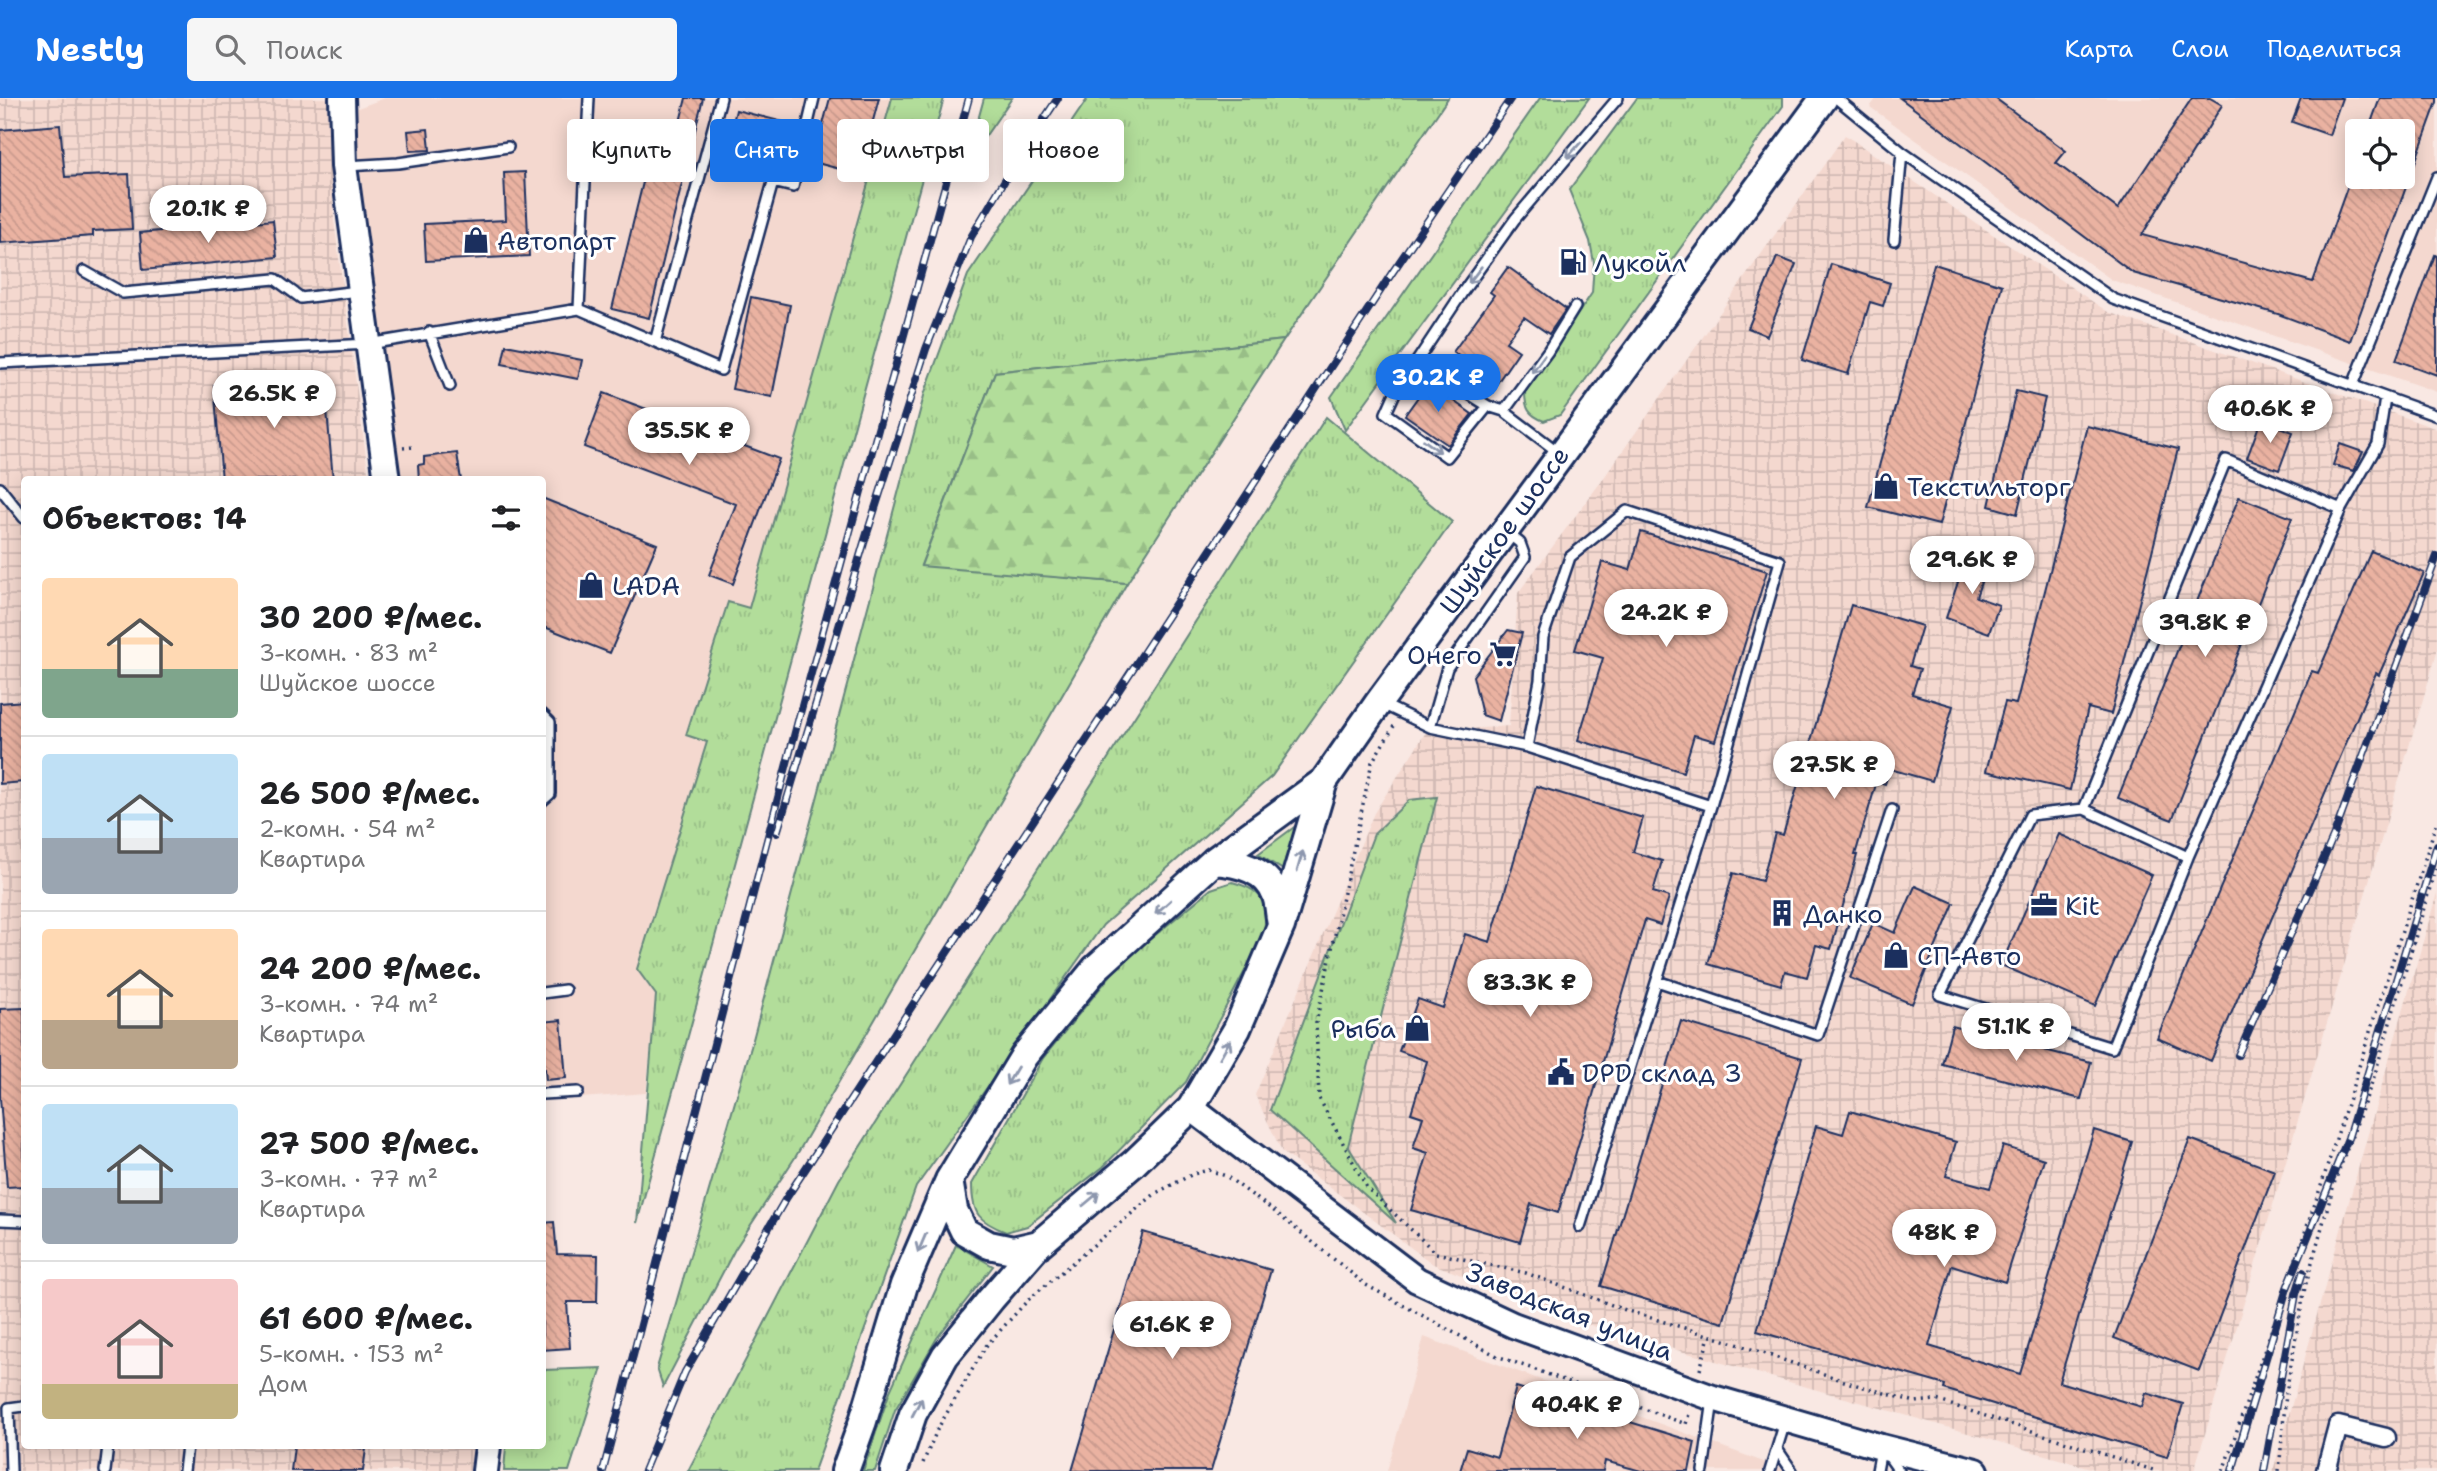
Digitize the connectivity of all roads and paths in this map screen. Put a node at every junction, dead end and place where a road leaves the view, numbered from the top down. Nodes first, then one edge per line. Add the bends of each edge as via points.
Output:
1 (342, 98) edge
2 (589, 98) edge
3 (721, 98) edge
4 (814, 98) edge
5 (1618, 98) edge
6 (1824, 98) edge
7 (1836, 98) edge
8 (508, 147) dead end
9 (1902, 152) junction
10 (344, 166) junction
11 (2437, 177) edge
12 (1894, 240) dead end
13 (85, 271) dead end
14 (360, 290) junction
15 (1575, 306) dead end
16 (579, 309) junction
17 (429, 332) junction
18 (655, 342) junction
19 (369, 344) junction
20 (1417, 361) junction
21 (0, 363) edge
22 (2353, 385) junction
23 (450, 386) dead end
24 (2385, 398) junction
25 (1488, 406) junction
26 (1504, 411) junction
27 (2437, 416) edge
28 (1560, 453) junction
29 (386, 476) edge
30 (0, 488) edge
31 (2341, 509) junction
32 (21, 513) edge
33 (1504, 531) junction
34 (1390, 708) junction
35 (546, 718) edge
36 (1430, 726) junction
37 (1527, 747) junction
38 (1324, 781) junction
39 (546, 798) edge
40 (1712, 806) junction
41 (2084, 809) junction
42 (1892, 810) dead end
43 (2437, 821) edge
44 (2188, 857) junction
45 (1214, 861) junction
46 (2437, 864) edge
47 (1281, 926) junction
48 (1657, 981) junction
49 (565, 990) dead end
50 (546, 992) edge
51 (578, 1091) dead end
52 (546, 1094) edge
53 (1191, 1108) junction
54 (949, 1180) junction
55 (0, 1220) edge
56 (21, 1221) edge
57 (1580, 1227) dead end
58 (1040, 1244) junction
59 (1713, 1398) junction
60 (21, 1406) edge
61 (1786, 1419) junction
62 (1686, 1424) dead end
63 (2386, 1438) dead end
64 (108, 1449) edge
65 (187, 1449) edge
66 (488, 1449) edge
67 (1777, 1449) junction
68 (1879, 1459) edge
69 (11, 1471) edge
70 (105, 1471) edge
71 (184, 1471) edge
72 (485, 1471) edge
73 (845, 1471) edge
74 (894, 1471) edge
75 (919, 1471) edge
76 (1703, 1471) edge
77 (1770, 1471) edge
78 (1792, 1471) edge
79 (1899, 1471) edge
80 (1976, 1471) edge
81 (2156, 1471) edge
82 (2223, 1471) edge
83 (2279, 1471) edge
84 (2326, 1471) edge

1 - 10 main road
2 - 16 lane
3 - 18 lane
4 - 18 lane via 793,187 773,182 721,370
5 -> 20 lane via 1514,219
6 - 28 main road, Шуйское шоссе
7 - 9 lane
8 - 10 lane
9 - 12 lane
9 - 22 lane via 2113,299
10 - 14 main road
11 - 22 lane
13 - 14 lane via 123,293 275,279 301,298
14 - 19 main road
15 -> 26 lane
16 - 17 lane
16 - 18 lane
17 - 19 lane
17 - 23 lane
19 - 21 lane
19 - 29 main road
20 - 25 lane
20 -> 25 lane via 1386,413 1447,457
22 - 24 lane
24 - 27 lane
24 - 31 lane via 2378,444
25 - 26 lane
26 - 28 lane
28 - 33 main road, Шуйское шоссе
30 - 32 lane
31 - 41 lane via 2226,460
31 - 44 lane
33 - 34 main road, Шуйское шоссе
33 - 36 lane via 1520,544 1525,557 1447,667
34 - 36 lane
34 - 38 main road, Шуйское шоссе
34 - 81 path via 1372,762 1316,1023 1319,1098 1367,1188 1436,1253 1526,1273 1850,1383 1915,1402 1936,1400
35 - 39 lane via 550,722 550,794
36 - 37 lane
37 - 40 lane
37 - 40 lane via 1543,637 1570,557 1627,511 1780,561
38 - 45 main road
47 -> 38 main road, Шуйское шоссе
40 - 48 lane
41 - 44 lane
41 - 44 lane via 2030,814 1940,995 2112,1048
42 - 48 lane via 1818,1035
43 - 82 path via 2322,1183
45 - 47 main road via 1241,864 1260,875 1275,894
45 -> 54 main road via 1096,968 1024,1056
46 - 83 path via 2305,1287 2286,1393
53 -> 47 main road, Шуйское шоссе via 1237,1029
48 - 57 lane
49 - 50 lane
51 - 52 lane
58 -> 53 main road, Шуйское шоссе
53 - 59 main road, Заводская улица via 1417,1280 1513,1325
54 - 58 main road via 954,1210 964,1231 989,1245 1013,1250
54 -> 73 main road via 904,1285
55 - 56 lane
74 -> 58 main road, Шуйское шоссе via 913,1414 945,1356
59 - 61 main road, Заводская улица
59 - 76 lane
60 - 69 lane via 9,1408
61 - 67 lane
61 - 68 main road, Заводская улица
62 - 75 path via 1497,1356 1366,1285 1274,1210 1226,1176 1209,1170 1156,1193 1028,1300 986,1346 937,1430
63 - 84 street via 2338,1426
64 - 70 lane
65 - 71 lane
66 - 72 main road
67 - 77 lane
67 - 78 lane
68 - 79 lane
68 - 80 main road, Заводская улица

